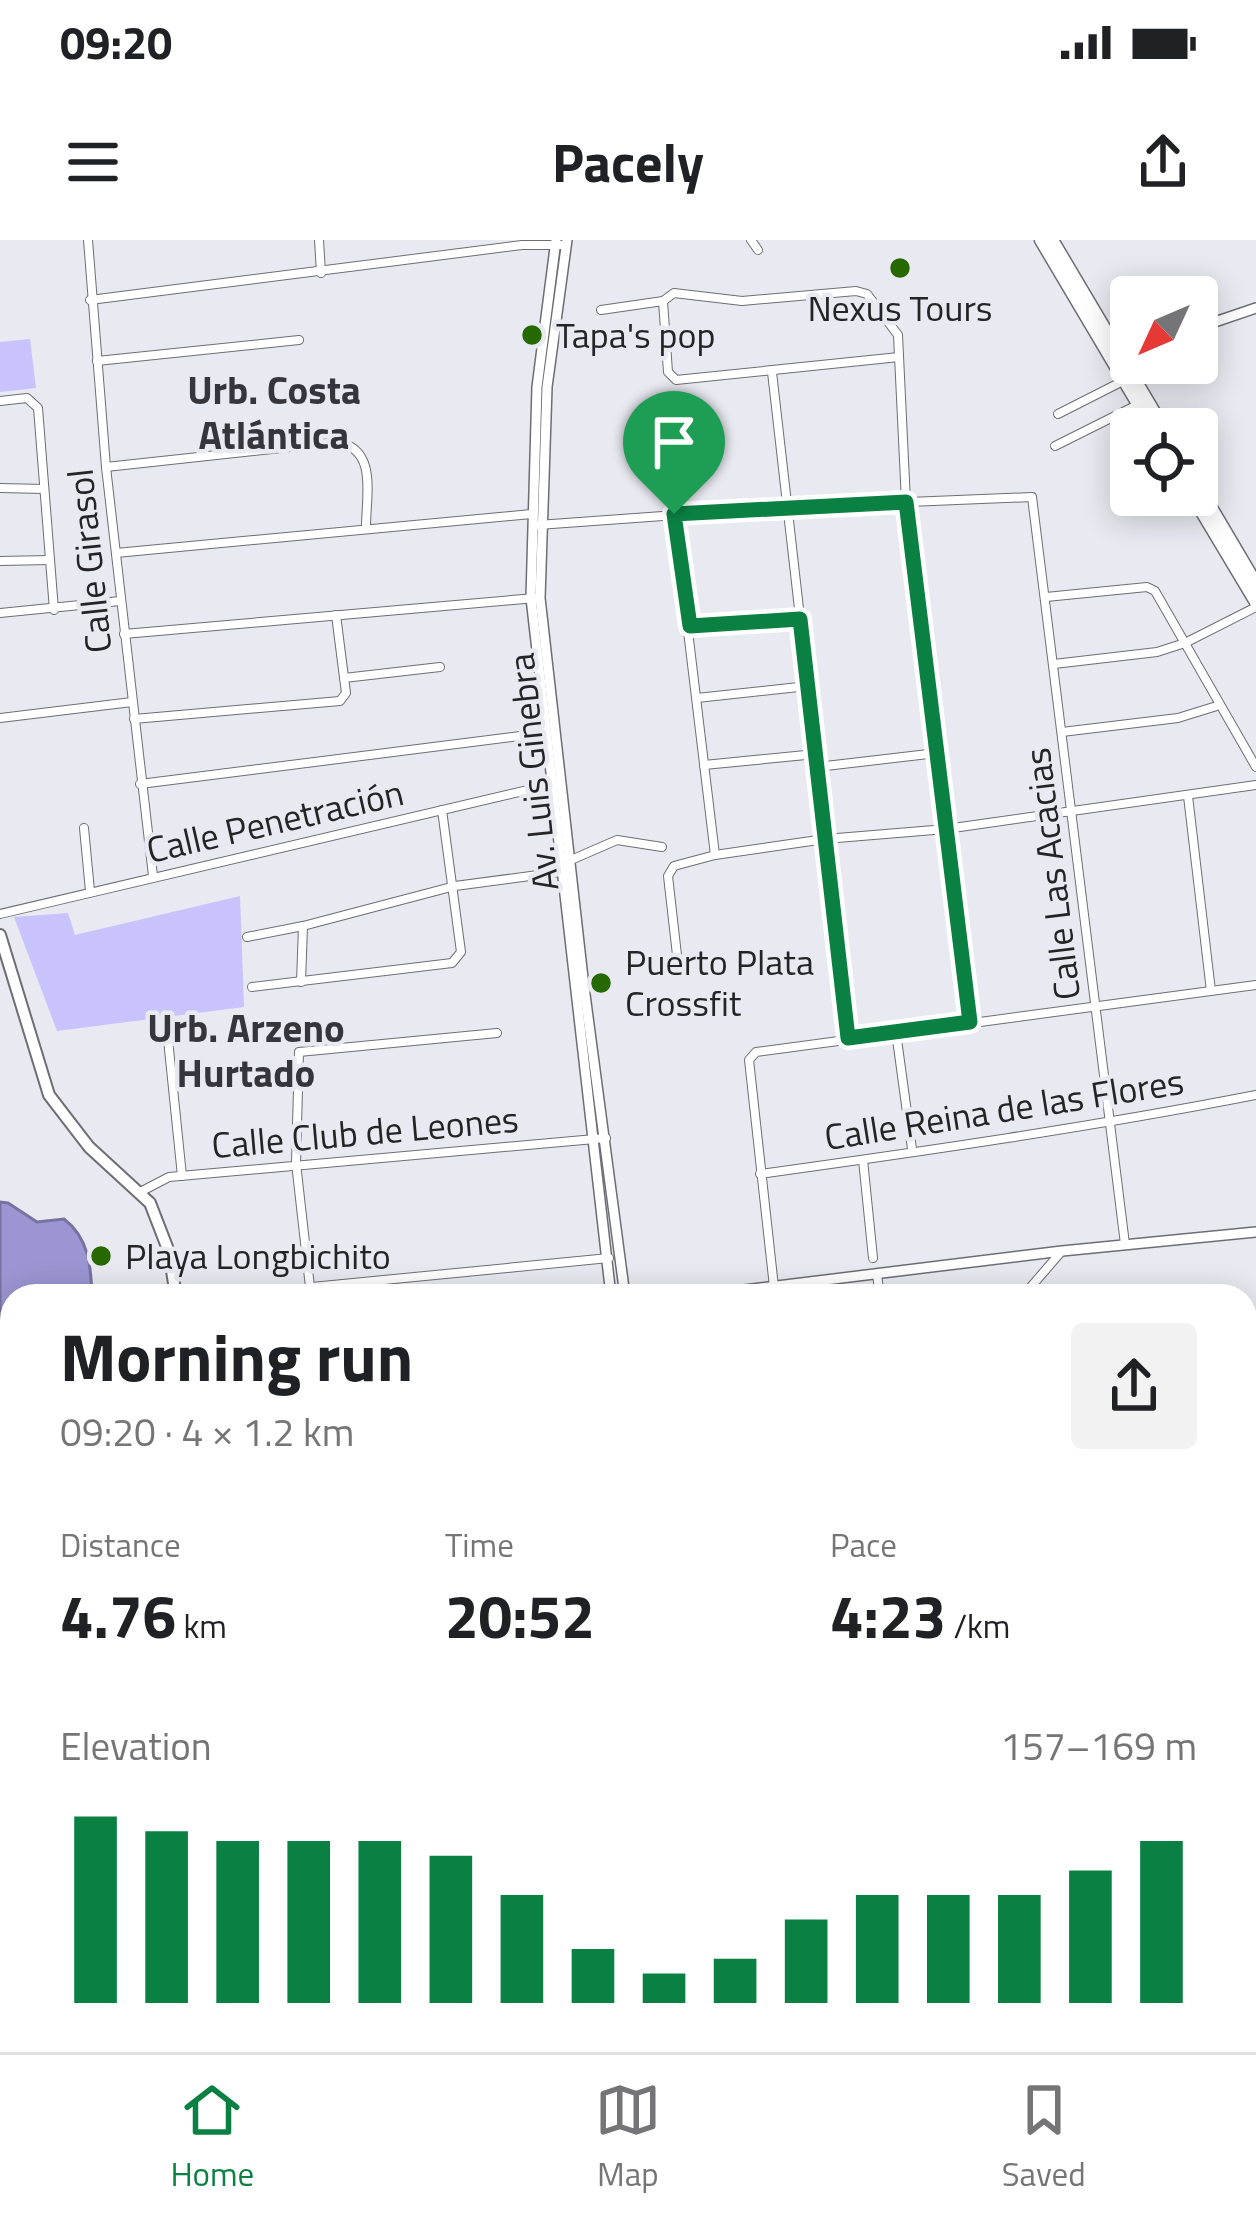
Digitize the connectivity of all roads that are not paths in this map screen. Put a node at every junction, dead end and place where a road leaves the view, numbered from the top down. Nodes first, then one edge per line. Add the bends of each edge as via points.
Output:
1 (88, 240) edge
2 (319, 240) edge
3 (752, 240) edge
4 (1041, 240) edge
5 (1052, 240) edge
6 (561, 242) edge
7 (522, 243) edge
8 (758, 250) dead end
9 (321, 273) junction
10 (90, 300) junction
11 (663, 301) junction
12 (1256, 308) edge
13 (601, 310) dead end
14 (1218, 321) edge
15 (1110, 338) edge
16 (299, 340) dead end
17 (1110, 341) edge
18 (898, 357) junction
19 (97, 361) junction
20 (772, 372) junction
21 (1116, 384) edge
22 (1126, 384) edge
23 (0, 401) edge
24 (1138, 404) junction
25 (1140, 408) edge
26 (1058, 414) dead end
27 (1055, 446) dead end
28 (106, 467) junction
29 (0, 488) edge
30 (44, 489) junction
31 (906, 502) junction
32 (788, 507) junction
33 (674, 514) junction
34 (1204, 516) edge
35 (1216, 516) edge
36 (535, 521) junction
37 (366, 527) junction
38 (116, 553) junction
39 (50, 560) junction
40 (0, 561) edge
41 (1254, 579) edge
42 (1046, 597) junction
43 (536, 598) junction
44 (120, 601) junction
45 (1256, 604) edge
46 (54, 610) junction
47 (0, 614) edge
48 (336, 615) junction
49 (800, 619) junction
50 (690, 626) junction
51 (124, 634) junction
52 (1185, 643) junction
53 (1054, 664) junction
54 (440, 667) dead end
55 (344, 678) junction
56 (808, 686) junction
57 (697, 698) junction
58 (132, 702) junction
59 (1220, 705) junction
60 (0, 718) edge
61 (134, 719) junction
62 (1062, 732) junction
63 (544, 733) junction
64 (816, 754) junction
65 (937, 754) junction
66 (704, 765) junction
67 (817, 767) junction
68 (1256, 767) edge
69 (140, 784) junction
70 (557, 784) junction
71 (1256, 785) edge
72 (1188, 796) junction
73 (442, 810) junction
74 (1072, 813) junction
75 (84, 828) dead end
76 (946, 829) junction
77 (825, 839) junction
78 (662, 847) dead end
79 (715, 855) junction
80 (571, 860) junction
81 (560, 872) junction
82 (153, 876) junction
83 (455, 886) junction
84 (90, 891) junction
85 (0, 914) edge
86 (303, 926) junction
87 (0, 934) edge
88 (248, 937) dead end
89 (677, 955) dead end
90 (301, 982) junction
91 (1256, 985) edge
92 (252, 987) dead end
93 (1211, 991) junction
94 (1096, 1006) junction
95 (166, 1021) dead end
96 (970, 1022) junction
97 (896, 1032) junction
98 (497, 1033) dead end
99 (848, 1038) junction
100 (1256, 1095) edge
101 (1110, 1124) junction
102 (601, 1139) junction
103 (912, 1149) junction
104 (862, 1160) junction
105 (296, 1163) junction
106 (760, 1174) junction
107 (182, 1176) junction
108 (142, 1191) junction
109 (1256, 1232) edge
110 (1125, 1244) junction
111 (1063, 1251) junction
112 (606, 1258) junction
113 (620, 1258) junction
114 (873, 1258) dead end
115 (877, 1275) junction
116 (174, 1284) edge
117 (310, 1284) edge
118 (380, 1284) edge
119 (609, 1284) edge
120 (623, 1284) edge
121 (773, 1284) edge
122 (822, 1284) edge
123 (878, 1284) edge
124 (1034, 1284) edge

1 - 10 street, Calle Girasol
2 - 9 street
3 - 8 street
4 - 17 main road
5 - 15 main road
6 - 7 street
6 - 36 street, Av. Luis Ginebra via 537,387
7 - 9 street
9 - 10 street
10 - 19 street, Calle Girasol
11 - 13 street
11 - 18 street via 674,293 742,301 856,291 898,335
11 - 20 street via 670,378
12 - 14 street
16 - 19 street
18 - 20 street
18 - 31 street
19 - 28 street, Calle Girasol
20 - 32 street
21 - 26 street
22 - 24 main road
23 - 30 street via 27,398 38,409
24 - 25 main road
24 - 27 street
28 - 37 street via 350,444 367,468
28 - 38 street, Calle Girasol
29 - 30 street
30 - 39 street
31 - 32 street
31 - 42 street, Calle Las Acacias via 1032,497
31 - 65 street
32 - 33 street
32 - 49 street
33 - 36 street
33 - 50 street
34 - 45 main road
35 - 41 main road
36 - 37 street
36 - 43 street, Av. Luis Ginebra
37 - 38 street
38 - 44 street, Calle Girasol
39 - 40 street
39 - 46 street
42 - 52 street via 1147,587
42 - 53 street, Calle Las Acacias
43 - 48 street
43 - 63 street, Av. Luis Ginebra
43 - 70 street, Av. Luis Ginebra
44 - 46 street
44 - 51 street, Calle Girasol
45 - 52 street
46 - 47 street
48 - 51 street
48 - 55 street
49 - 50 street
49 - 56 street
50 - 57 street
51 - 58 street, Calle Girasol
52 - 53 street
52 - 59 street
53 - 62 street, Calle Las Acacias
54 - 55 street
55 - 61 street via 345,698
56 - 57 street
56 - 64 street
57 - 66 street
58 - 60 street
58 - 61 street, Calle Girasol
59 - 62 street
59 - 68 street
61 - 69 street, Calle Girasol
62 - 74 street, Calle Las Acacias
63 - 69 street
63 - 70 street, Av. Luis Ginebra
64 - 66 street
64 - 67 street
65 - 67 street
65 - 76 street
66 - 79 street
67 - 77 street
69 - 82 street, Calle Girasol
70 - 73 street, Calle Penetración
70 - 80 street, Av. Luis Ginebra
70 - 81 street, Av. Luis Ginebra
71 - 72 street
72 - 74 street
72 - 93 street
73 - 82 street, Calle Penetración
73 - 83 street
74 - 76 street
74 - 94 street, Calle Las Acacias
75 - 84 street
76 - 77 street
76 - 96 street
77 - 79 street
77 - 99 street
78 - 80 street via 617,840
79 - 89 street via 674,866 668,876
80 - 102 street, Av. Luis Ginebra
81 - 83 street
81 - 102 street, Av. Luis Ginebra
82 - 84 street, Calle Penetración
83 - 86 street
83 - 90 street via 461,952 452,963
84 - 85 street, Calle Penetración
86 - 88 street
86 - 90 street
87 - 108 main road via 49,1096 89,1147
90 - 92 street
91 - 93 street
93 - 94 street
94 - 96 street
94 - 101 street, Calle Las Acacias
95 - 107 street
96 - 97 street
97 - 99 street
97 - 103 street
98 - 105 street via 299,1052
99 - 106 street via 751,1055
100 - 101 street, Calle Reina de las Flores
101 - 103 street, Calle Reina de las Flores
101 - 110 street, Calle Las Acacias
102 - 105 street, Calle Club de Leones
102 - 112 street, Av. Luis Ginebra
102 - 113 street, Av. Luis Ginebra
103 - 104 street, Calle Reina de las Flores
104 - 106 street, Calle Reina de las Flores
104 - 114 street
105 - 107 street, Calle Club de Leones
105 - 117 street
106 - 121 street
107 - 108 street, Calle Club de Leones
108 - 116 main road via 164,1234
109 - 110 street
110 - 111 street
111 - 115 street
111 - 124 street
112 - 113 street
112 - 118 street
112 - 119 street, Av. Luis Ginebra
113 - 120 street, Av. Luis Ginebra
115 - 122 street
115 - 123 street

